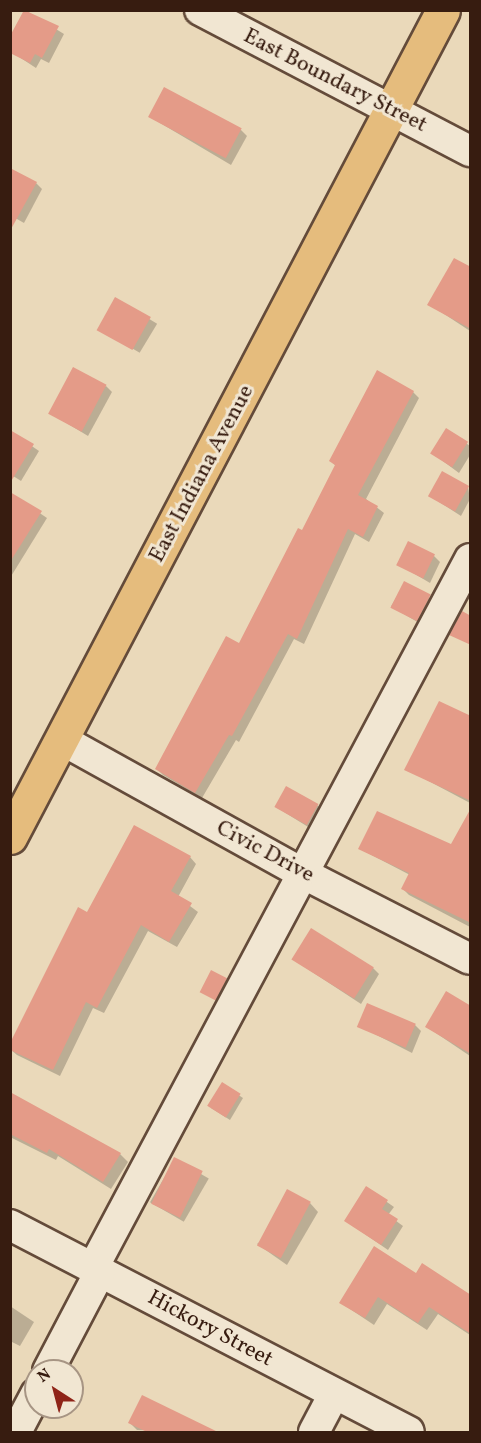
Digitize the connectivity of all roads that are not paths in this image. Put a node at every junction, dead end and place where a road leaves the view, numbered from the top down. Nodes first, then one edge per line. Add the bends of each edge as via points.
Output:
1 (200, 10) edge
2 (443, 10) edge
3 (391, 110) junction
4 (471, 151) edge
5 (471, 560) edge
6 (62, 740) junction
7 (10, 837) edge
8 (304, 874) junction
9 (471, 959) edge
10 (10, 1225) edge
11 (96, 1270) junction
12 (54, 1359) edge
13 (334, 1394) junction
14 (24, 1417) edge
15 (16, 1432) edge
16 (314, 1432) edge
17 (410, 1432) edge

1 - 3 street, East Boundary Street
2 - 3 main road, East Indiana Avenue
3 - 4 street, East Boundary Street
3 - 6 main road, East Indiana Avenue
5 - 8 street
6 - 7 main road, East Indiana Avenue
6 - 8 street, Civic Drive
8 - 9 street, Civic Drive
8 - 11 street
10 - 11 street, Hickory Street
11 - 12 street
11 - 13 street, Hickory Street
13 - 16 street
13 - 17 street, Hickory Street
14 - 15 street

